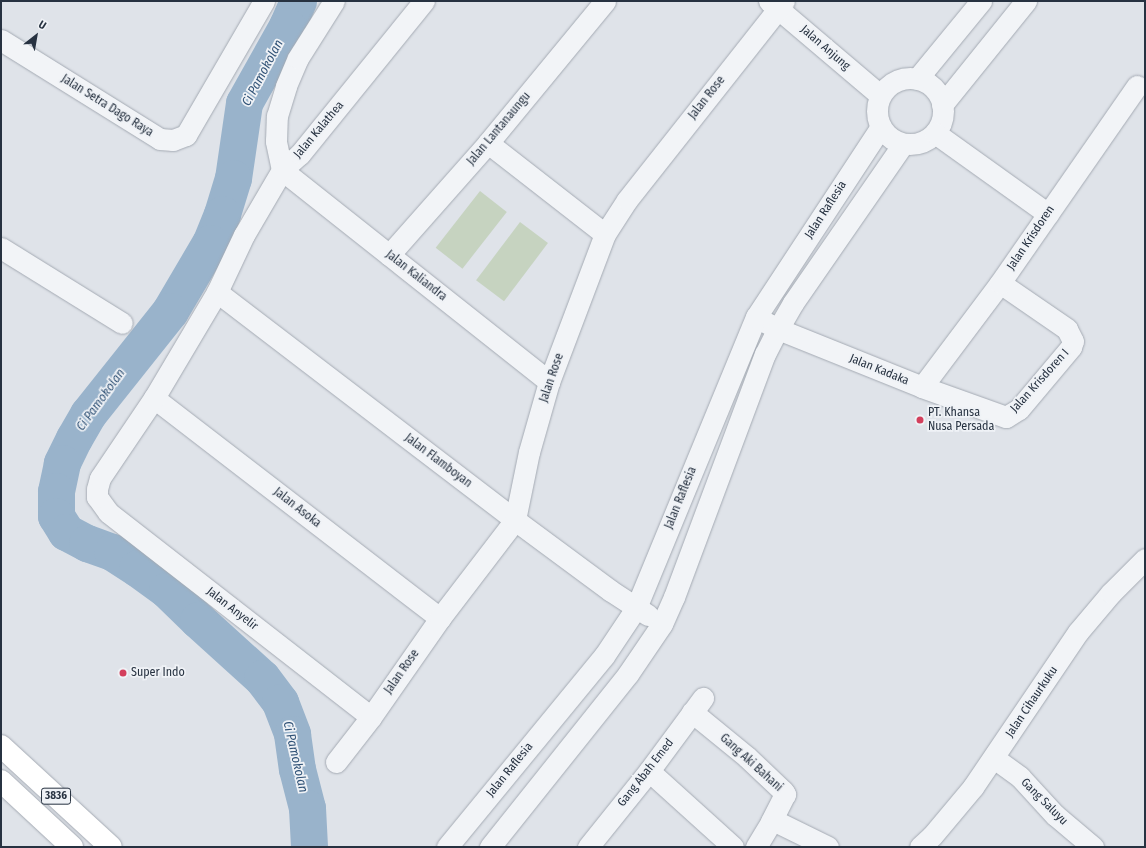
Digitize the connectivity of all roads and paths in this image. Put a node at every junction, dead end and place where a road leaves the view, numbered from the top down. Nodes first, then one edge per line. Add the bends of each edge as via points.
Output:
1 (334, 1) edge
2 (424, 1) edge
3 (605, 1) edge
4 (981, 1) edge
5 (1026, 1) edge
6 (259, 3) edge
7 (777, 3) edge
8 (1, 40) edge
9 (917, 79) junction
10 (1137, 86) dead end
11 (880, 95) junction
12 (942, 105) junction
13 (881, 127) junction
14 (935, 132) junction
15 (488, 143) junction
16 (903, 144) junction
17 (282, 170) junction
18 (1048, 214) junction
19 (605, 234) junction
20 (1, 248) edge
21 (389, 255) junction
22 (1000, 283) junction
23 (217, 292) junction
24 (756, 317) junction
25 (122, 323) dead end
26 (778, 329) junction
27 (549, 382) junction
28 (922, 387) junction
29 (154, 398) junction
30 (1006, 417) joint
31 (515, 520) junction
32 (1145, 559) edge
33 (636, 608) junction
34 (440, 618) junction
35 (662, 624) junction
36 (697, 705) joint
37 (371, 717) junction
38 (1, 746) edge
39 (994, 758) junction
40 (336, 762) dead end
41 (649, 771) junction
42 (1, 781) edge
43 (771, 822) junction
44 (932, 843) edge
45 (592, 846) edge
46 (72, 847) edge
47 (111, 847) edge
48 (447, 847) edge
49 (490, 847) edge
50 (733, 847) edge
51 (756, 847) edge
52 (828, 847) edge
53 (1093, 847) edge

1 - 17 street, Jalan Kalathea via 298,58 286,86 277,116 276,141
2 - 17 street, Jalan Kalathea via 300,154
3 - 15 street, Jalan Lantanaungu
4 - 9 street
5 - 12 street
6 - 8 street, Jalan Setra Dago Raya via 186,135 173,140 160,139
7 - 11 street, Jalan Anjung
7 - 19 street, Jalan Rose via 627,200
9 - 11 street via 902,79 889,84
9 - 12 street via 929,84 938,93
10 - 18 street, Jalan Krisdoren
11 - 13 street via 877,117
12 - 14 street via 942,119
13 - 16 street via 894,141
13 - 24 street, Jalan Raflesia
14 - 16 street via 921,142
14 - 18 street
15 - 19 street
15 - 21 street, Jalan Lantanaungu
16 - 26 street, Jalan Raflesia via 793,303
17 - 21 street, Jalan Kaliandra
17 - 23 street via 244,235
18 - 22 street, Jalan Krisdoren
19 - 27 street, Jalan Rose
20 - 25 street
21 - 27 street, Jalan Kaliandra
22 - 28 street, Jalan Krisdoren
22 - 30 street, Jalan Krisdoren I via 1067,329 1073,341 1071,347 1019,409
23 - 29 street
23 - 31 street, Jalan Flamboyan
24 - 26 street, Jalan Kadaka
24 - 33 street, Jalan Raflesia
26 - 28 street, Jalan Kadaka
26 - 35 street, Jalan Raflesia via 765,354
27 - 31 street, Jalan Rose via 529,452
28 - 30 street, Jalan Kadaka
29 - 34 street, Jalan Asoka
29 - 37 street, Jalan Anyelir via 100,478 96,497 108,512
31 - 33 street, Jalan Flamboyan
31 - 34 street, Jalan Rose
32 - 39 street, Jalan Cihaurkuku via 1111,593 1078,632
33 - 35 street, Jalan Flamboyan
33 - 48 street, Jalan Raflesia via 604,656
34 - 37 street, Jalan Rose
35 - 49 street, Jalan Raflesia via 628,674
36 - 41 street, Gang Abah Emed
36 - 43 street, Gang Aki Bahani via 785,794
37 - 40 street, Jalan Rose
38 - 47 main road, 3836
39 - 44 street, Jalan Cihaurkuku
39 - 53 street, Gang Saluyu via 1020,777 1055,815
41 - 45 street, Gang Abah Emed
41 - 50 street
42 - 46 main road, 3836
43 - 51 street
43 - 52 street via 775,821

